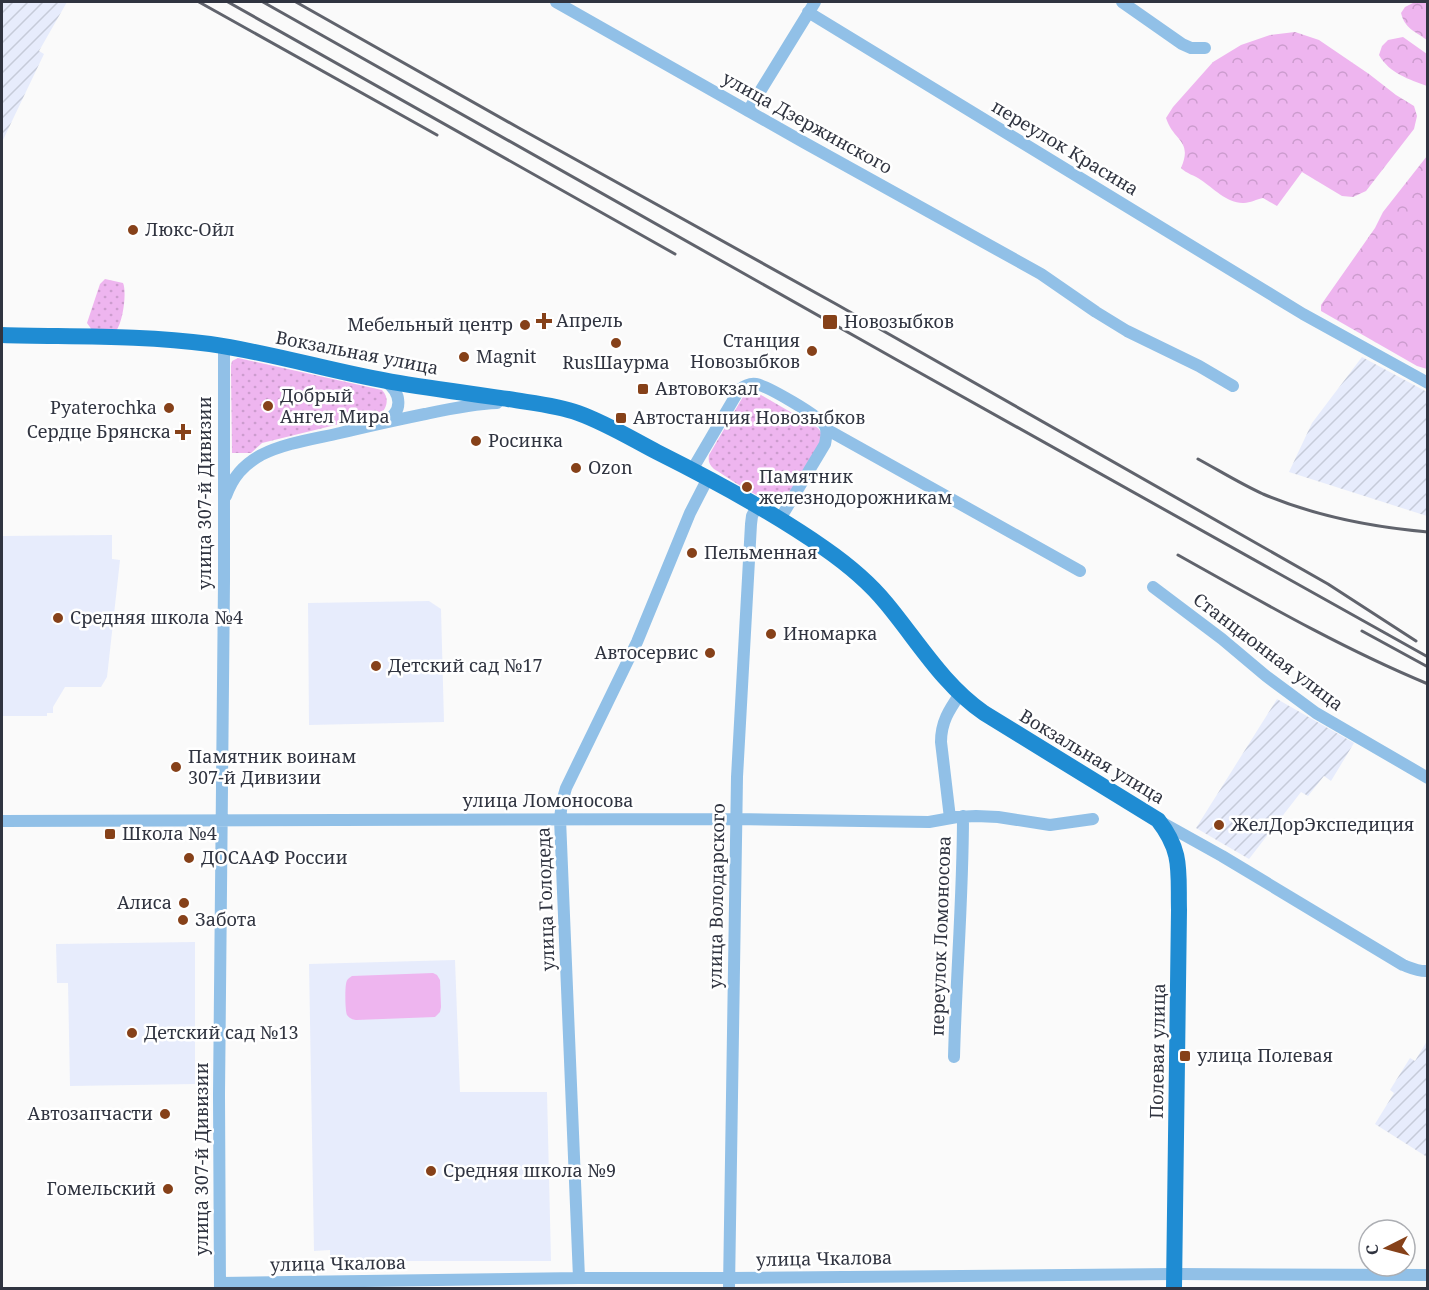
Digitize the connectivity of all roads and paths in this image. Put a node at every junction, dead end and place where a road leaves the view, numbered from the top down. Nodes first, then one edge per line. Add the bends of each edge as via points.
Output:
1 (556, 2) edge
2 (1122, 2) edge
3 (812, 7) edge
4 (1205, 48) dead end
5 (748, 111) junction
6 (2, 336) edge
7 (224, 346) junction
8 (385, 381) junction
9 (1428, 383) edge
10 (1233, 386) dead end
11 (527, 402) junction
12 (383, 423) junction
13 (826, 429) junction
14 (692, 470) junction
15 (708, 478) junction
16 (757, 506) junction
17 (224, 512) junction
18 (780, 519) junction
19 (1080, 571) dead end
20 (1153, 587) dead end
21 (960, 694) junction
22 (1428, 778) edge
23 (963, 816) junction
24 (950, 818) junction
25 (560, 819) junction
26 (736, 819) junction
27 (1093, 819) dead end
28 (221, 820) junction
29 (1158, 820) junction
30 (2, 821) edge
31 (1205, 846) junction
32 (1178, 868) junction
33 (1428, 971) edge
34 (954, 1057) dead end
35 (1428, 1275) edge
36 (579, 1278) junction
37 (1174, 1281) edge
38 (729, 1283) edge
39 (220, 1286) edge

1 - 5 street, улица Дзержинского
2 - 4 street via 1182,44
3 - 5 street
3 - 9 street, переулок Красина via 1303,314
5 - 10 street, улица Дзержинского via 1041,274 1127,331
6 - 7 main road, Вокзальная улица via 158,339
7 - 8 main road, Вокзальная улица
7 - 17 street, улица 307-й Дивизии
8 - 11 main road, Вокзальная улица
8 - 12 street via 399,400 395,415
11 - 12 street via 478,404
11 - 14 main road, Вокзальная улица via 578,413
12 - 17 street via 288,445 260,456 235,476
13 - 14 street via 812,413 753,383 739,390
13 - 18 street via 825,444
13 - 19 street
14 - 15 main road, Вокзальная улица
15 - 16 main road, Вокзальная улица
15 - 25 street, улица Голодеда via 633,651 566,788
16 - 18 main road, Вокзальная улица
16 - 26 street, улица Володарского via 750,533
17 - 28 street, улица 307-й Дивизии
18 - 21 main road, Вокзальная улица via 869,584
20 - 22 street, Станционная улица via 1308,707
21 - 24 street, переулок Ломоносова via 949,708 941,730
21 - 29 main road, Вокзальная улица via 984,713
23 - 24 street, улица Ломоносова
23 - 27 street, улица Ломоносова via 1050,825
23 - 34 street, переулок Ломоносова
24 - 26 street, улица Ломоносова via 929,822
25 - 26 street, улица Ломоносова
25 - 28 street, улица Ломоносова
25 - 36 street, улица Голодеда
26 - 38 street, улица Володарского
28 - 30 street, улица Ломоносова
28 - 39 street, улица 307-й Дивизии
29 - 31 street, Вокзальная улица
29 - 32 main road, Полевая улица via 1173,842
31 - 32 street via 1184,849
31 - 33 street, Вокзальная улица via 1403,965
32 - 37 main road, Полевая улица
35 - 37 street, улица Чкалова
36 - 38 street, улица Чкалова
36 - 39 street, улица Чкалова
37 - 38 street, улица Чкалова

